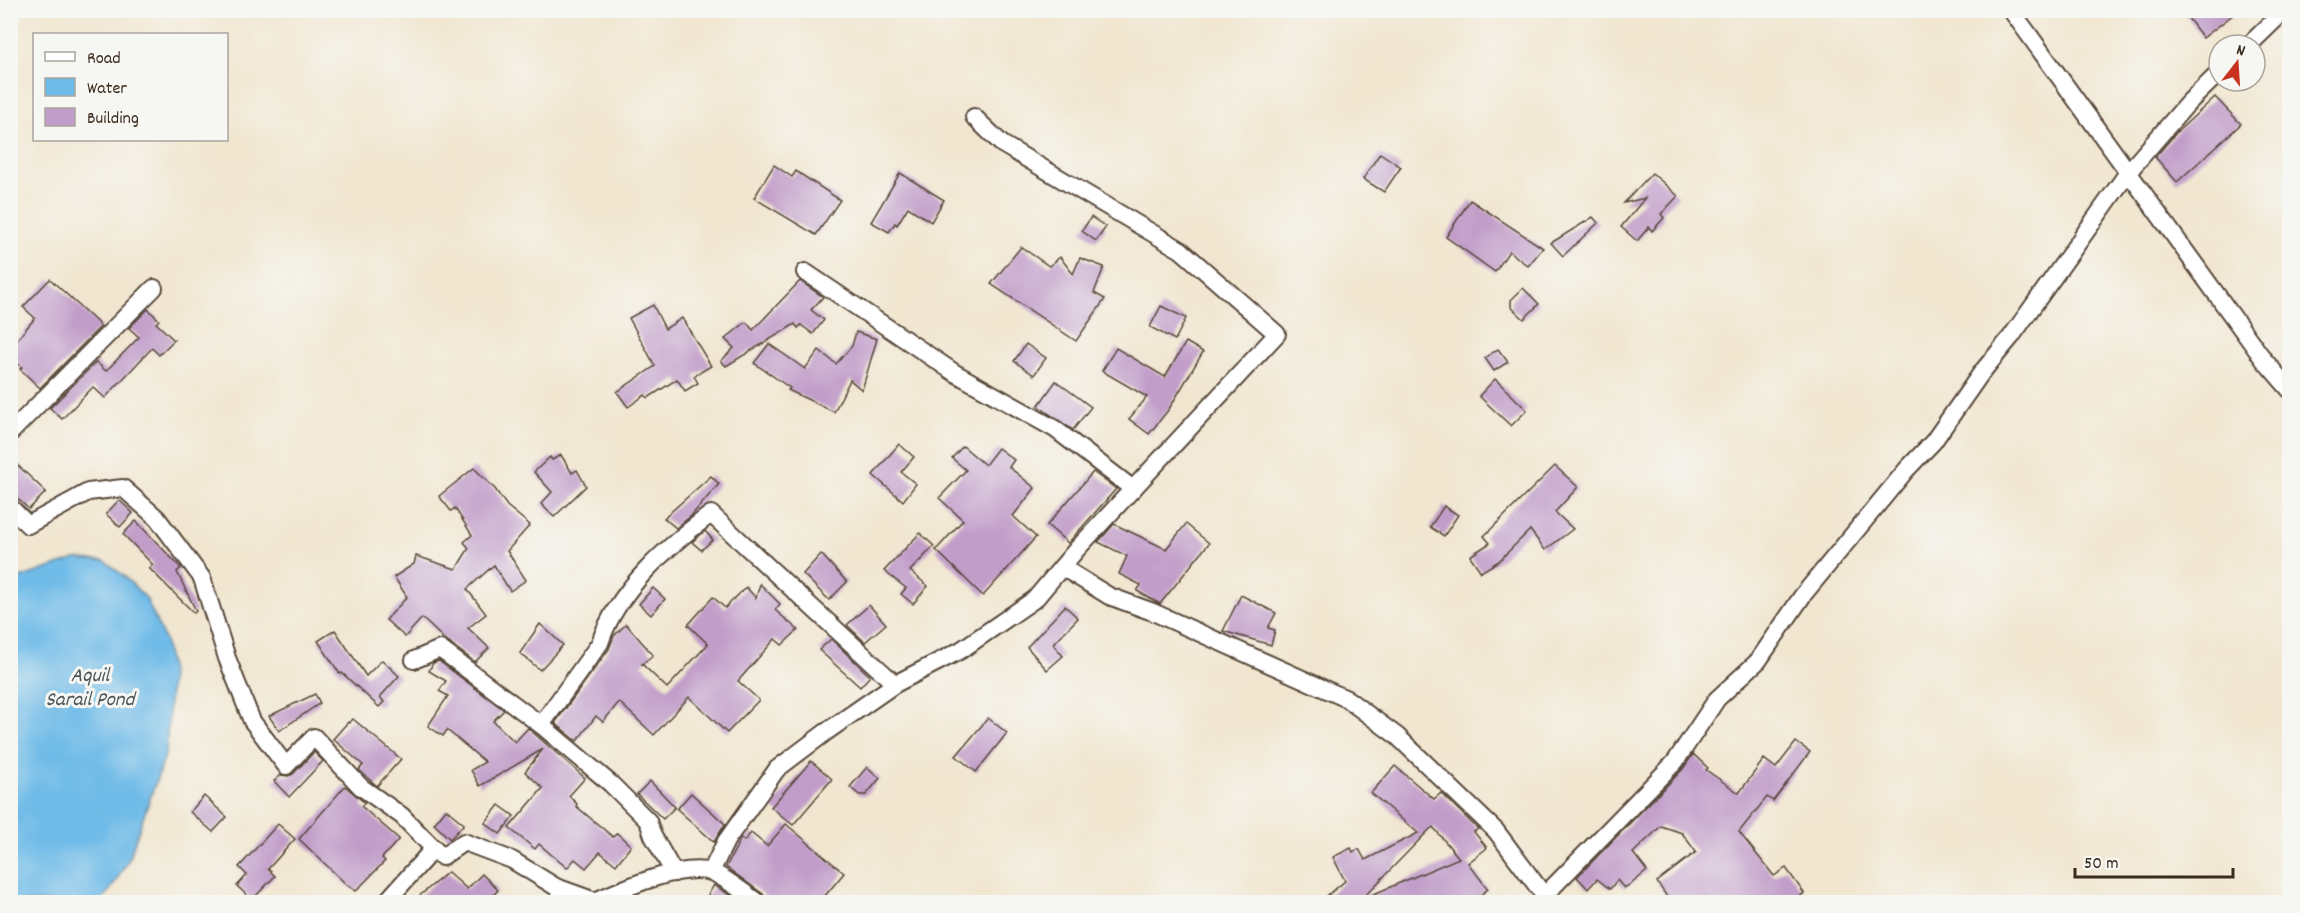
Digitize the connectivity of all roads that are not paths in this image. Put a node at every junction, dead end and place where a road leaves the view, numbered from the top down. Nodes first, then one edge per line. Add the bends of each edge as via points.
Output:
1 (2011, 10) edge
2 (2285, 10) edge
3 (2261, 33) edge
4 (2207, 85) edge
5 (974, 117) dead end
6 (2129, 171) junction
7 (806, 272) dead end
8 (154, 288) dead end
9 (2289, 390) edge
10 (10, 433) edge
11 (1133, 489) junction
12 (10, 507) edge
13 (1062, 567) junction
14 (414, 660) dead end
15 (895, 684) junction
16 (541, 725) junction
17 (434, 848) junction
18 (711, 872) junction
19 (674, 873) junction
20 (1547, 899) edge
21 (386, 903) edge
22 (757, 903) edge

1 - 6 street
2 - 3 street
4 - 6 street
5 - 11 street via 1002,144 1181,250 1277,333
6 - 9 street
6 - 20 street via 1934,442 1907,469 1803,596 1758,661 1717,699 1675,762
7 - 11 street via 955,373 1055,429
8 - 10 street
11 - 13 street
12 - 17 street via 28,525 88,492 123,488 157,518 202,578 252,721 286,766 314,737 361,787 402,816
13 - 15 street via 1035,599 961,650
13 - 20 street via 1109,596 1347,699 1397,736 1496,831
14 - 16 street via 440,649
15 - 16 street via 711,514 672,544 637,581 605,628 600,643
15 - 18 street via 777,769 726,841
16 - 19 street via 648,821
17 - 19 street via 442,857 464,842 476,845 512,860 556,887 596,902 630,886
17 - 21 street
18 - 19 street
18 - 22 street

